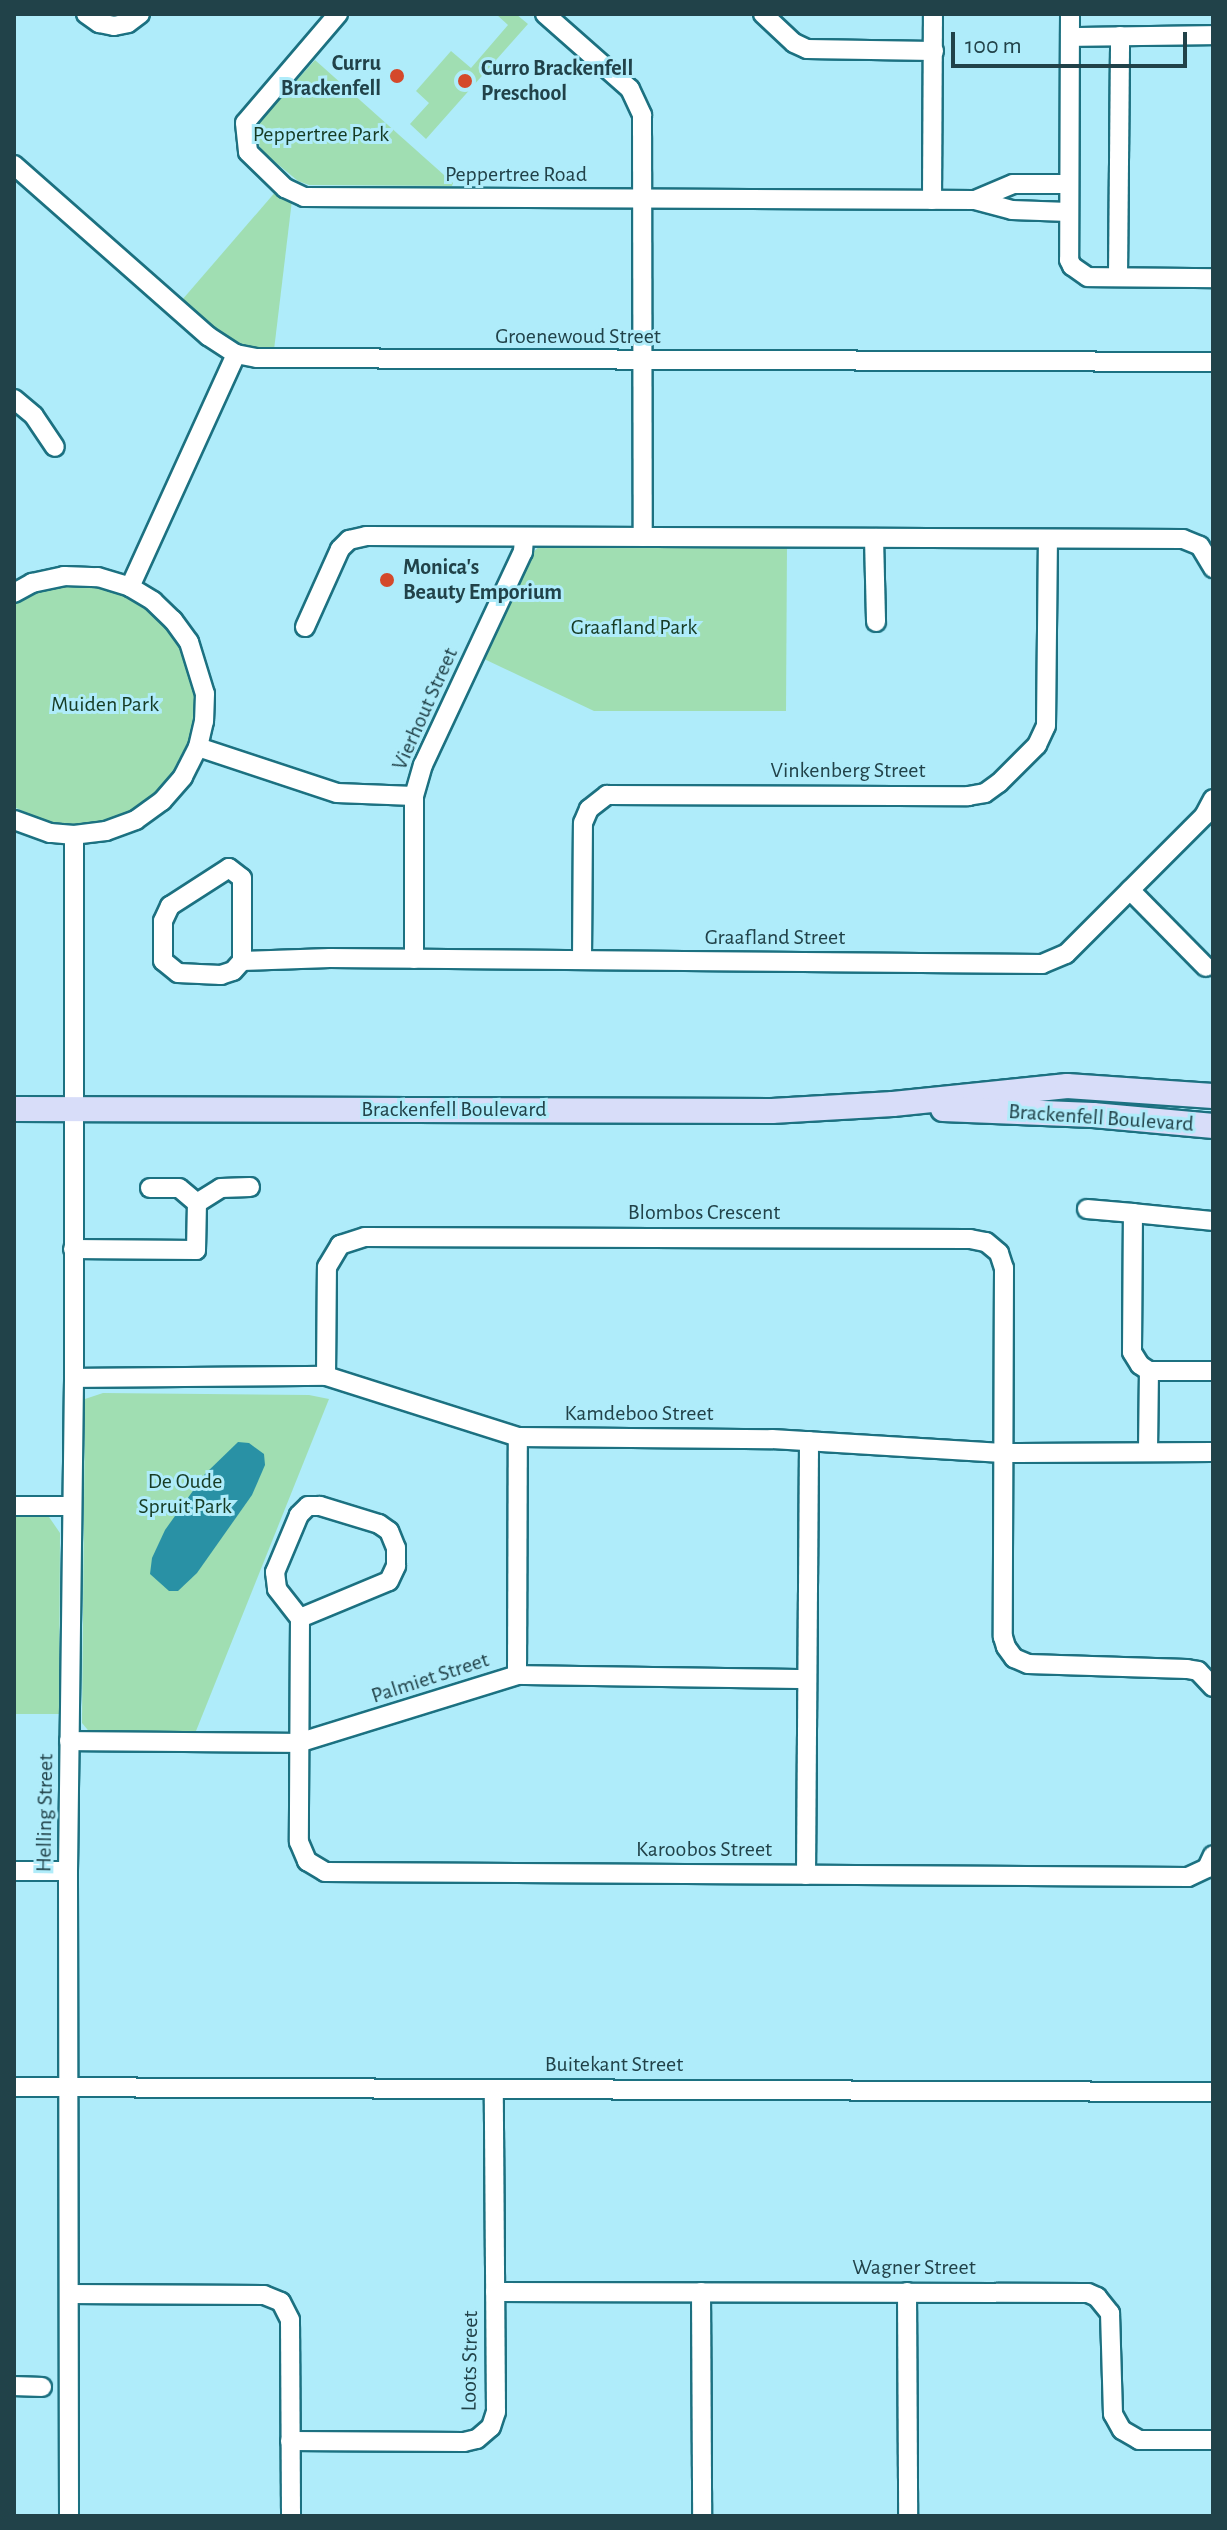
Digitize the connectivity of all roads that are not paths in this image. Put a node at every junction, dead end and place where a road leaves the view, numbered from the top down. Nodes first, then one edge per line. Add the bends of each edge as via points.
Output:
1 (86, 14) edge
2 (140, 14) edge
3 (338, 14) edge
4 (545, 14) edge
5 (763, 14) edge
6 (933, 14) edge
7 (1070, 14) edge
8 (1213, 35) edge
9 (1120, 36) junction
10 (1070, 37) junction
11 (934, 51) junction
12 (14, 165) edge
13 (1069, 184) junction
14 (644, 200) junction
15 (932, 200) junction
16 (975, 200) junction
17 (1069, 212) junction
18 (1118, 277) junction
19 (1213, 278) edge
20 (236, 354) junction
21 (644, 361) junction
22 (1213, 362) edge
23 (14, 399) edge
24 (55, 447) dead end
25 (524, 537) junction
26 (643, 537) junction
27 (874, 538) junction
28 (1048, 539) junction
29 (1213, 568) edge
30 (130, 587) junction
31 (14, 593) edge
32 (876, 622) dead end
33 (305, 627) dead end
34 (198, 747) junction
35 (414, 796) junction
36 (1213, 799) edge
37 (14, 820) edge
38 (74, 835) junction
39 (1130, 890) junction
40 (414, 959) junction
41 (582, 960) junction
42 (242, 961) junction
43 (1206, 967) dead end
44 (1213, 1096) edge
45 (893, 1104) junction
46 (14, 1109) edge
47 (73, 1110) junction
48 (1213, 1126) edge
49 (250, 1187) dead end
50 (150, 1188) dead end
51 (197, 1203) junction
52 (1087, 1209) dead end
53 (1133, 1213) junction
54 (1213, 1221) edge
55 (73, 1249) junction
56 (1149, 1371) junction
57 (1213, 1371) edge
58 (326, 1376) junction
59 (74, 1378) junction
60 (518, 1437) junction
61 (809, 1441) junction
62 (1148, 1451) junction
63 (1213, 1452) edge
64 (1003, 1453) junction
65 (14, 1506) edge
66 (72, 1506) junction
67 (300, 1618) junction
68 (517, 1675) junction
69 (807, 1679) junction
70 (1213, 1687) edge
71 (69, 1741) junction
72 (298, 1743) junction
73 (1213, 1855) edge
74 (14, 1871) edge
75 (68, 1871) junction
76 (806, 1875) junction
77 (14, 2087) edge
78 (70, 2087) junction
79 (494, 2089) junction
80 (1213, 2092) edge
81 (495, 2292) junction
82 (701, 2292) junction
83 (907, 2292) junction
84 (69, 2294) junction
85 (14, 2386) edge
86 (42, 2387) dead end
87 (1213, 2440) edge
88 (290, 2441) junction
89 (69, 2516) edge
90 (291, 2516) edge
91 (702, 2516) edge
92 (908, 2516) edge

1 - 2 street via 114,26
3 - 14 street, Peppertree Road via 245,123 248,152 294,193 320,199
4 - 14 street via 630,89 638,103 645,129
5 - 11 street via 807,49
6 - 11 street
7 - 10 street
8 - 9 street
9 - 10 street
9 - 18 street
10 - 13 street
11 - 15 street
12 - 20 street, Groenewoud Street via 208,336
13 - 16 street via 1013,184
13 - 17 street
14 - 15 street, Peppertree Road
14 - 21 street
15 - 16 street, Peppertree Road
16 - 17 street via 1012,210
17 - 18 street via 1072,266 1088,277
18 - 19 street
20 - 21 street, Groenewoud Street via 311,361
20 - 30 street
21 - 22 street, Groenewoud Street
21 - 26 street
23 - 24 street via 34,416
25 - 26 street
25 - 33 street via 349,540 337,554
25 - 35 street, Vierhout Street via 523,552 423,765
26 - 27 street
27 - 28 street
27 - 32 street
28 - 29 street via 1183,539 1200,546
28 - 41 street, Vinkenberg Street via 1046,726 1037,745 999,783 968,796 607,795 594,803 583,823
30 - 31 street via 98,577 64,576
30 - 34 street via 153,601 189,642 205,694
34 - 35 street via 337,793
34 - 38 street via 183,777 136,820
35 - 40 street, Vierhout Street
36 - 39 street, Graafland Street via 1204,816
37 - 38 street
38 - 47 street, Helling Street
39 - 41 street, Graafland Street via 1066,954 1042,964
39 - 43 street
40 - 41 street, Graafland Street
40 - 42 street, Graafland Street
42 - 42 street via 242,878 229,868 170,906 163,921 163,961 178,973 221,975
44 - 45 street, Brackenfell Boulevard via 1067,1086
45 - 47 street, Brackenfell Boulevard via 742,1111
45 - 48 street, Brackenfell Boulevard
46 - 47 street, Brackenfell Boulevard
47 - 55 street, Helling Street
49 - 51 street via 221,1188
50 - 51 street via 179,1188
51 - 55 street via 196,1250
52 - 53 street
53 - 54 street
53 - 56 street via 1132,1352
55 - 59 street, Helling Street
56 - 57 street
56 - 62 street
58 - 59 street, Kamdeboo Street
58 - 60 street, Kamdeboo Street
58 - 64 street, Blombos Crescent via 327,1267 340,1245 365,1237 978,1239 993,1246 1004,1268
59 - 66 street, Helling Street
60 - 61 street, Kamdeboo Street
60 - 68 street
61 - 64 street, Kamdeboo Street
61 - 69 street
62 - 63 street, Kamdeboo Street
62 - 64 street, Kamdeboo Street
64 - 70 street via 1003,1637 1011,1655 1036,1665 1187,1669 1198,1671
65 - 66 street
66 - 71 street, Helling Street
67 - 67 street via 389,1581 396,1548 389,1531 320,1506 303,1510 275,1578 277,1589
67 - 72 street, Karoobos Street
68 - 69 street, Palmiet Street
68 - 72 street, Palmiet Street
69 - 76 street
71 - 72 street, Palmiet Street
71 - 75 street, Helling Street
72 - 76 street, Karoobos Street via 300,1849 307,1861 325,1872
73 - 76 street, Karoobos Street via 1207,1868 1188,1877
74 - 75 street
75 - 78 street, Helling Street
77 - 78 street, Buitekant Street
78 - 79 street, Buitekant Street
78 - 84 street, Helling Street
79 - 80 street, Buitekant Street
79 - 81 street, Loots Street
81 - 82 street, Wagner Street
81 - 88 street, Loots Street via 496,2412 483,2435 464,2442
82 - 83 street, Wagner Street
82 - 91 street
83 - 87 street, Wagner Street via 1078,2292 1097,2297 1112,2322 1113,2414 1122,2430 1139,2440
83 - 92 street
84 - 88 street via 276,2299 290,2320
84 - 89 street, Helling Street
85 - 86 street
88 - 90 street

